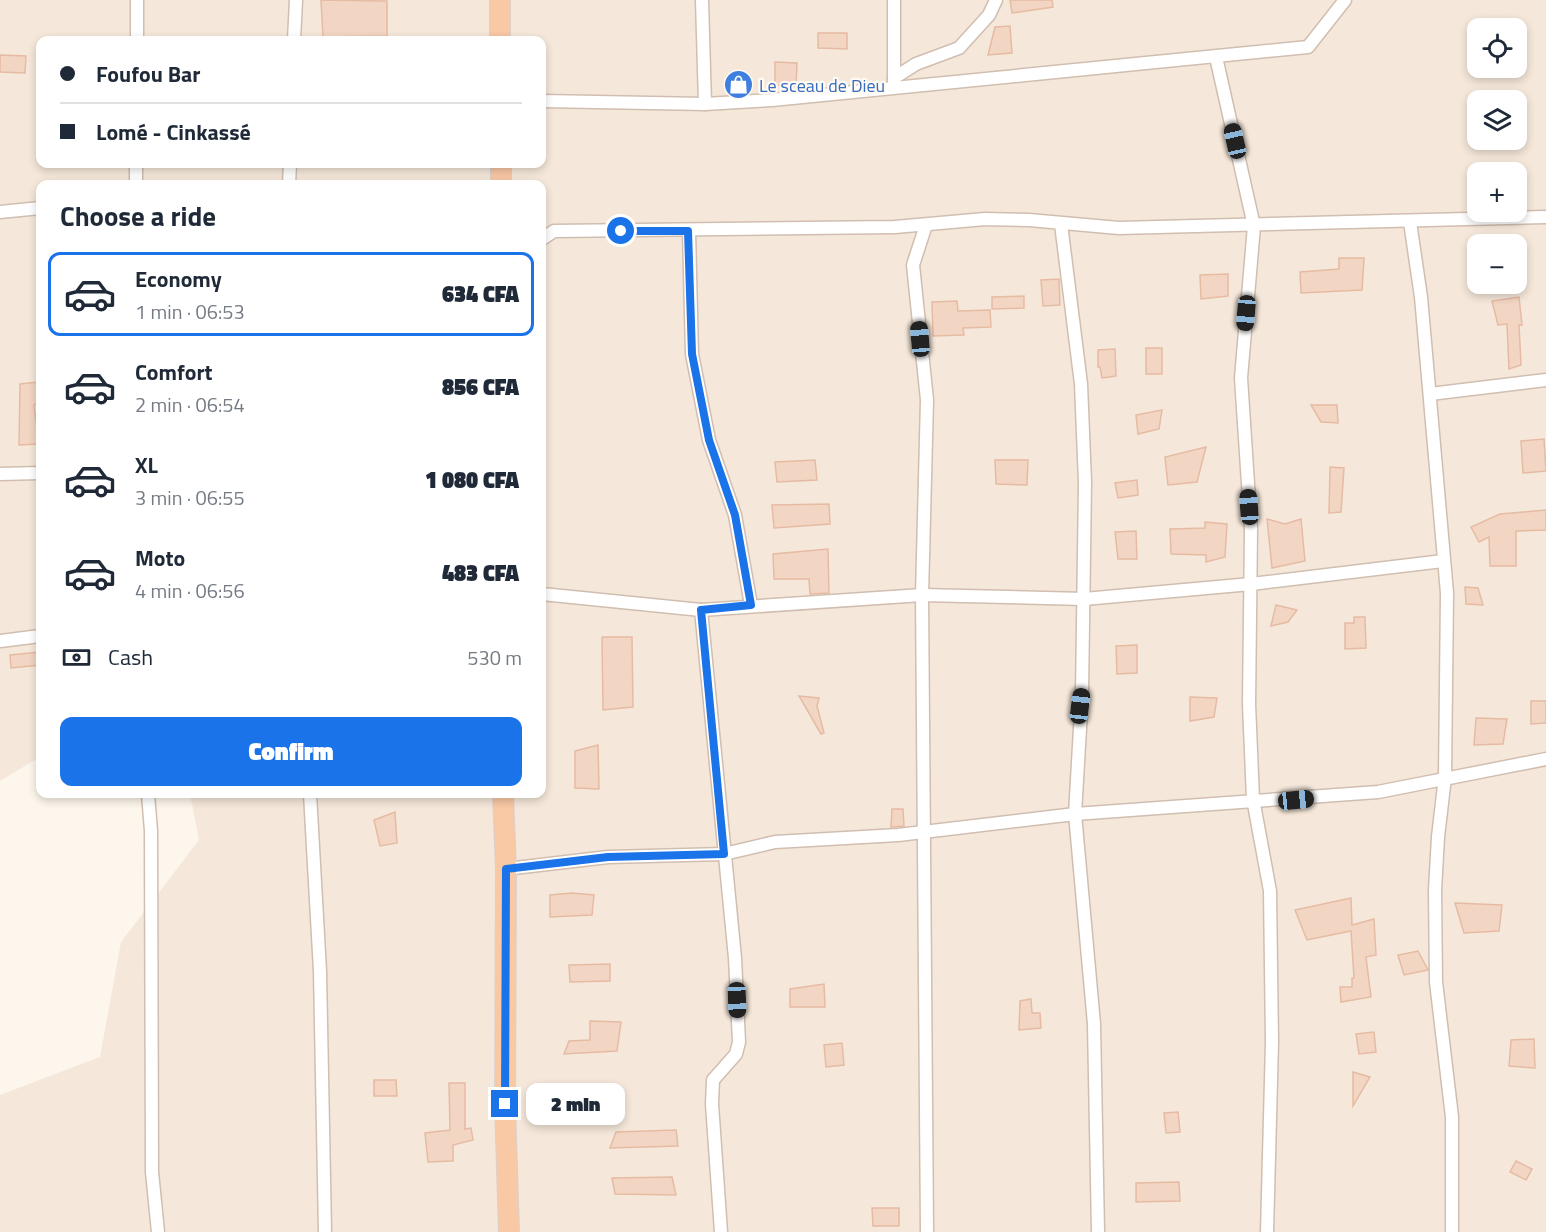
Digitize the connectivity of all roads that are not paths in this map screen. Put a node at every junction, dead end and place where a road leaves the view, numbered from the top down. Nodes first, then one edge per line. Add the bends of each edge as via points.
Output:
1 (137, 0) edge
2 (296, 0) edge
3 (500, 0) edge
4 (702, 0) edge
5 (894, 0) edge
6 (996, 0) edge
7 (1345, 0) edge
8 (136, 36) edge
9 (294, 36) edge
10 (500, 36) edge
11 (1216, 57) junction
12 (894, 83) junction
13 (546, 101) edge
14 (705, 104) junction
15 (36, 208) edge
16 (0, 212) edge
17 (1546, 217) edge
18 (1410, 222) junction
19 (1061, 224) junction
20 (926, 225) junction
21 (1254, 226) junction
22 (688, 231) junction
23 (546, 236) edge
24 (1546, 380) edge
25 (1430, 394) junction
26 (36, 473) edge
27 (0, 474) edge
28 (1443, 561) junction
29 (1251, 584) junction
30 (546, 594) edge
31 (922, 595) junction
32 (1084, 599) junction
33 (751, 605) junction
34 (701, 610) junction
35 (36, 636) edge
36 (0, 641) edge
37 (1546, 759) edge
38 (1445, 777) junction
39 (148, 798) edge
40 (310, 798) edge
41 (503, 798) edge
42 (1253, 799) junction
43 (1074, 814) junction
44 (924, 831) junction
45 (724, 854) junction
46 (506, 869) junction
47 (158, 1232) edge
48 (325, 1232) edge
49 (509, 1232) edge
50 (721, 1232) edge
51 (927, 1232) edge
52 (1098, 1232) edge
53 (1267, 1232) edge
54 (1452, 1232) edge

1 - 8 street
2 - 9 street
3 - 10 highway
4 - 14 street
5 - 12 street
6 - 12 street via 989,15 958,48 916,64
7 - 11 street via 1308,47
11 - 12 street
11 - 21 street
12 - 14 street via 772,100
13 - 14 street
15 - 16 street
17 - 18 street
18 - 21 street
18 - 25 street
19 - 20 street via 985,219
19 - 21 street via 1119,228
19 - 32 street via 1081,384
20 - 22 street
20 - 31 street via 913,265 927,400
21 - 29 street via 1241,378
22 - 23 street via 554,231
22 - 33 street via 692,354 709,440 735,515
24 - 25 street
25 - 28 street
26 - 27 street
28 - 29 street
28 - 38 street via 1447,593
29 - 32 street
29 - 42 street via 1249,704
30 - 34 street
31 - 32 street
31 - 33 street
31 - 44 street
32 - 43 street
33 - 34 street
34 - 45 street
35 - 36 street
37 - 38 street
38 - 42 street via 1377,792 1296,800
38 - 54 street via 1437,858 1436,982 1452,1117
39 - 47 street via 152,831 152,1172
40 - 48 street via 320,971
41 - 46 highway
42 - 43 street
42 - 53 street via 1270,891 1272,1042
43 - 44 street
43 - 52 street via 1094,1024
44 - 45 street via 775,842
44 - 51 street
45 - 46 street via 608,857
45 - 50 street via 739,1042 736,1054 713,1080
46 - 49 highway

